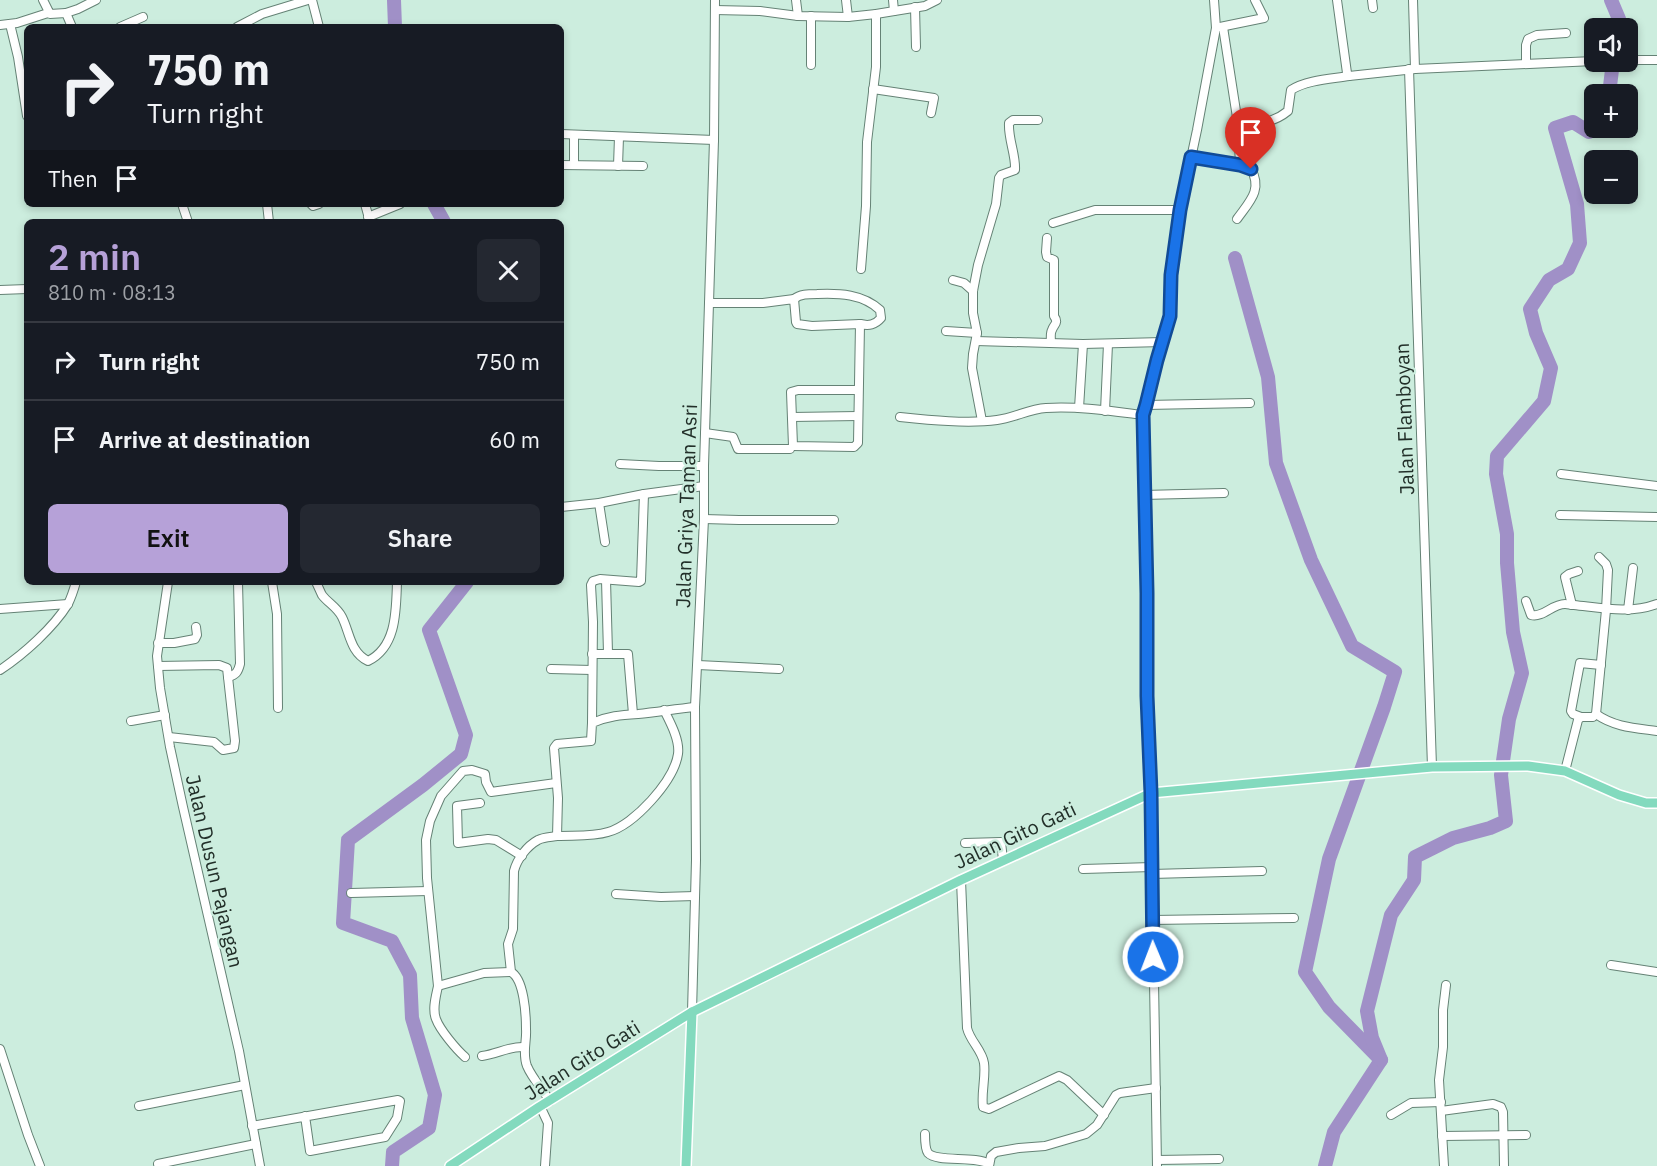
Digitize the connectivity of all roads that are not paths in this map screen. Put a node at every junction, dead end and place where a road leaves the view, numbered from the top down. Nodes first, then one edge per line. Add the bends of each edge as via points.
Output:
1 (43, 0) edge
2 (96, 0) edge
3 (310, 0) edge
4 (715, 0) edge
5 (796, 0) edge
6 (846, 0) edge
7 (892, 0) edge
8 (937, 0) edge
9 (1215, 0) edge
10 (1255, 0) edge
11 (1337, 0) edge
12 (1413, 0) edge
13 (915, 8) junction
14 (715, 10) junction
15 (894, 11) junction
16 (48, 13) junction
17 (66, 13) junction
18 (876, 14) junction
19 (798, 16) junction
20 (811, 16) junction
21 (143, 17) dead end
22 (848, 17) junction
23 (10, 24) junction
24 (71, 24) edge
25 (127, 24) edge
26 (243, 24) edge
27 (318, 24) edge
28 (0, 25) edge
29 (1220, 27) junction
30 (1566, 33) dead end
31 (916, 47) dead end
32 (1638, 60) edge
33 (1657, 60) edge
34 (1584, 61) edge
35 (1526, 63) junction
36 (811, 65) dead end
37 (1412, 69) junction
38 (1349, 76) junction
39 (24, 85) edge
40 (873, 89) junction
41 (931, 113) dead end
42 (1038, 120) dead end
43 (1238, 124) junction
44 (564, 134) edge
45 (574, 135) junction
46 (619, 137) junction
47 (714, 140) junction
48 (1191, 157) junction
49 (564, 165) edge
50 (574, 165) junction
51 (1240, 165) junction
52 (618, 166) junction
53 (644, 166) dead end
54 (394, 207) edge
55 (1180, 210) junction
56 (369, 219) edge
57 (1237, 219) dead end
58 (1053, 223) dead end
59 (1047, 238) dead end
60 (861, 269) dead end
61 (952, 280) dead end
62 (24, 289) edge
63 (0, 290) edge
64 (973, 291) junction
65 (794, 300) junction
66 (709, 303) junction
67 (860, 324) junction
68 (946, 331) dead end
69 (976, 337) junction
70 (1163, 342) junction
71 (1051, 343) junction
72 (1083, 344) junction
73 (1108, 344) junction
74 (858, 390) junction
75 (1250, 404) dead end
76 (1146, 405) junction
77 (1079, 408) junction
78 (1105, 411) junction
79 (1143, 415) junction
80 (858, 416) junction
81 (792, 417) junction
82 (900, 417) dead end
83 (982, 421) junction
84 (705, 433) junction
85 (790, 449) dead end
86 (620, 464) dead end
87 (704, 466) junction
88 (1562, 474) dead end
89 (704, 486) junction
90 (1657, 486) edge
91 (1224, 493) dead end
92 (644, 494) junction
93 (1143, 495) junction
94 (599, 503) junction
95 (564, 507) edge
96 (1560, 515) dead end
97 (1657, 517) edge
98 (704, 519) junction
99 (834, 520) dead end
100 (605, 542) dead end
101 (1599, 557) dead end
102 (1633, 568) dead end
103 (1578, 572) dead end
104 (606, 580) junction
105 (75, 585) edge
106 (168, 585) edge
107 (238, 585) edge
108 (272, 585) edge
109 (317, 585) edge
110 (397, 585) edge
111 (1526, 601) dead end
112 (68, 604) junction
113 (1657, 604) edge
114 (1572, 605) junction
115 (0, 609) edge
116 (1606, 610) junction
117 (1628, 610) junction
118 (196, 627) dead end
119 (158, 643) junction
120 (608, 653) junction
121 (592, 654) junction
122 (698, 665) junction
123 (1601, 665) junction
124 (158, 666) junction
125 (551, 669) dead end
126 (779, 669) dead end
127 (0, 670) edge
128 (592, 670) junction
129 (228, 677) junction
130 (695, 707) junction
131 (278, 708) dead end
132 (664, 710) junction
133 (633, 714) junction
134 (1596, 714) junction
135 (165, 715) junction
136 (1581, 717) junction
137 (132, 721) dead end
138 (592, 723) junction
139 (1657, 731) edge
140 (169, 737) junction
141 (1432, 767) junction
142 (1565, 771) junction
143 (556, 783) junction
144 (1151, 793) junction
145 (480, 803) dead end
146 (1657, 803) edge
147 (557, 836) junction
148 (964, 843) dead end
149 (522, 856) junction
150 (1003, 860) junction
151 (1083, 869) dead end
152 (1152, 871) junction
153 (1262, 871) dead end
154 (961, 880) junction
155 (428, 891) junction
156 (351, 893) dead end
157 (616, 894) dead end
158 (695, 896) junction
159 (1294, 918) dead end
160 (1152, 920) junction
161 (1611, 965) dead end
162 (511, 972) junction
163 (1657, 972) edge
164 (1446, 984) dead end
165 (438, 986) junction
166 (692, 1012) junction
167 (524, 1047) junction
168 (0, 1049) edge
169 (482, 1056) dead end
170 (465, 1057) dead end
171 (245, 1085) junction
172 (1156, 1088) junction
173 (550, 1101) junction
174 (139, 1106) dead end
175 (540, 1107) junction
176 (1441, 1107) junction
177 (1104, 1115) junction
178 (1391, 1115) dead end
179 (305, 1116) junction
180 (252, 1126) junction
181 (925, 1134) dead end
182 (1504, 1135) junction
183 (1526, 1135) dead end
184 (1442, 1136) junction
185 (256, 1144) junction
186 (1219, 1159) dead end
187 (1157, 1163) edge
188 (158, 1164) dead end
189 (989, 1165) edge
190 (40, 1166) edge
191 (260, 1166) edge
192 (450, 1166) edge
193 (544, 1166) edge
194 (686, 1166) edge
195 (1444, 1166) edge
196 (1504, 1166) edge

1 - 16 street
2 - 17 street
3 - 26 street
3 - 27 street
4 - 14 street, Jalan Griya Taman Asri
5 - 19 street
6 - 22 street
7 - 15 street
8 - 13 street
9 - 29 street
10 - 29 street via 1263,15 1261,20
11 - 38 street
12 - 37 street, Jalan Flamboyan
13 - 15 street
13 - 31 street
14 - 19 street
14 - 47 street, Jalan Griya Taman Asri
15 - 18 street
16 - 17 street
16 - 23 street
17 - 24 street
18 - 22 street
18 - 40 street
19 - 20 street
20 - 22 street
20 - 36 street
21 - 25 street
23 - 28 street
23 - 39 street
29 - 43 street
29 - 48 street
30 - 35 street via 1528,39
32 - 33 street
34 - 35 street
35 - 37 street
37 - 38 street
37 - 141 street, Jalan Flamboyan
38 - 43 street via 1293,88 1288,111 1271,122
40 - 41 street via 934,98
40 - 60 street
42 - 64 street via 1009,123 1015,170 999,178
43 - 51 street
44 - 45 street
45 - 46 street
45 - 50 street
46 - 47 street
46 - 52 street
47 - 66 street, Jalan Griya Taman Asri
48 - 51 street
48 - 55 street
49 - 50 street
50 - 52 street
51 - 57 street via 1251,169 1256,188
52 - 53 street
54 - 56 street
55 - 58 street via 1095,210
55 - 70 street via 1170,316
59 - 71 street via 1047,257 1054,260 1056,323
61 - 64 street
62 - 63 street
64 - 69 street
65 - 66 street
65 - 67 street via 797,324
65 - 67 street via 807,294 838,293 860,298 874,304 881,318 876,323
66 - 84 street, Jalan Griya Taman Asri
67 - 74 street
68 - 69 street
69 - 71 street
69 - 83 street via 972,368
70 - 73 street
70 - 76 street
71 - 72 street
72 - 73 street
72 - 77 street
73 - 78 street
74 - 80 street
74 - 81 street via 795,390 790,395
75 - 76 street
76 - 79 street
77 - 78 street
77 - 83 street via 1038,409
78 - 79 street
79 - 93 street
80 - 81 street
80 - 81 street via 859,441 854,447 793,446
82 - 83 street
84 - 85 street via 733,437 738,449
84 - 87 street, Jalan Griya Taman Asri
86 - 87 street
87 - 89 street, Jalan Griya Taman Asri
88 - 90 street
89 - 92 street
89 - 98 street, Jalan Griya Taman Asri
91 - 93 street
92 - 94 street
92 - 104 street via 641,581
93 - 144 street
94 - 95 street
94 - 100 street
96 - 97 street
98 - 99 street
98 - 122 street, Jalan Griya Taman Asri
101 - 116 street via 1608,570
102 - 117 street
103 - 114 street via 1565,578
104 - 120 street
104 - 121 street via 593,581 591,585
105 - 112 street
106 - 119 street, Jalan Dusun Pajangan
107 - 129 street via 240,664 235,675
108 - 131 street via 277,614
109 - 110 street via 342,617 352,645 368,661 385,648 392,632
111 - 114 street via 1533,616 1563,604
112 - 115 street
112 - 127 street via 41,637
113 - 117 street
114 - 116 street
116 - 117 street
116 - 123 street
118 - 119 street via 195,639
119 - 124 street, Jalan Dusun Pajangan
120 - 121 street
120 - 133 street via 629,656
121 - 128 street
122 - 126 street
122 - 130 street, Jalan Griya Taman Asri
123 - 134 street
123 - 136 street via 1580,663 1571,711
124 - 129 street via 219,665 227,668
124 - 135 street, Jalan Dusun Pajangan
125 - 128 street
128 - 138 street
129 - 140 street via 234,748 223,750 214,742
130 - 132 street
130 - 158 street, Jalan Griya Taman Asri
132 - 133 street
132 - 147 street via 678,752 671,772 645,808 606,833
133 - 138 street
134 - 136 street
134 - 139 street via 1628,727
135 - 137 street
135 - 140 street, Jalan Dusun Pajangan
136 - 142 street
138 - 143 street via 591,741 557,744 554,748
140 - 171 street, Jalan Dusun Pajangan
141 - 142 main road, Jalan Gito Gati via 1528,766
141 - 144 main road, Jalan Gito Gati
142 - 146 main road, Jalan Gito Gati via 1619,795
143 - 147 street
143 - 155 street via 491,792 486,774 460,772 441,796 430,822 426,840
144 - 150 main road, Jalan Gito Gati
144 - 152 street
145 - 149 street via 457,806 458,843 496,840
147 - 149 street via 539,839
148 - 150 street via 1001,842
149 - 162 street via 514,871 513,929 508,944
150 - 154 main road, Jalan Gito Gati
151 - 152 street
152 - 153 street
152 - 160 street
154 - 166 main road, Jalan Gito Gati
154 - 177 street via 967,1028 984,1064 983,1107 989,1109 1059,1076
155 - 156 street
155 - 165 street
157 - 158 street
158 - 166 street, Jalan Griya Taman Asri
159 - 160 street
160 - 172 street
161 - 163 street
162 - 165 street via 484,973
162 - 167 street via 518,978 523,994
164 - 176 street via 1439,1080
165 - 170 street via 436,1019
166 - 173 main road, Jalan Gito Gati
166 - 194 main road
167 - 169 street
167 - 173 street via 527,1066
168 - 190 street
171 - 174 street
171 - 180 street, Jalan Dusun Pajangan
172 - 177 street via 1120,1093
172 - 187 street
173 - 175 main road, Jalan Gito Gati
175 - 192 main road, Jalan Gito Gati
175 - 193 street via 548,1123
176 - 178 street via 1411,1103
176 - 182 street via 1497,1105 1503,1112
176 - 184 street
177 - 189 street via 1086,1134 1045,1146 996,1152
179 - 179 street via 398,1100 400,1101 397,1118 385,1137 310,1151
179 - 180 street
180 - 185 street, Jalan Dusun Pajangan
181 - 189 street via 929,1154 979,1160
182 - 183 street
182 - 184 street
182 - 196 street
184 - 195 street
185 - 188 street
185 - 191 street, Jalan Dusun Pajangan
186 - 187 street

